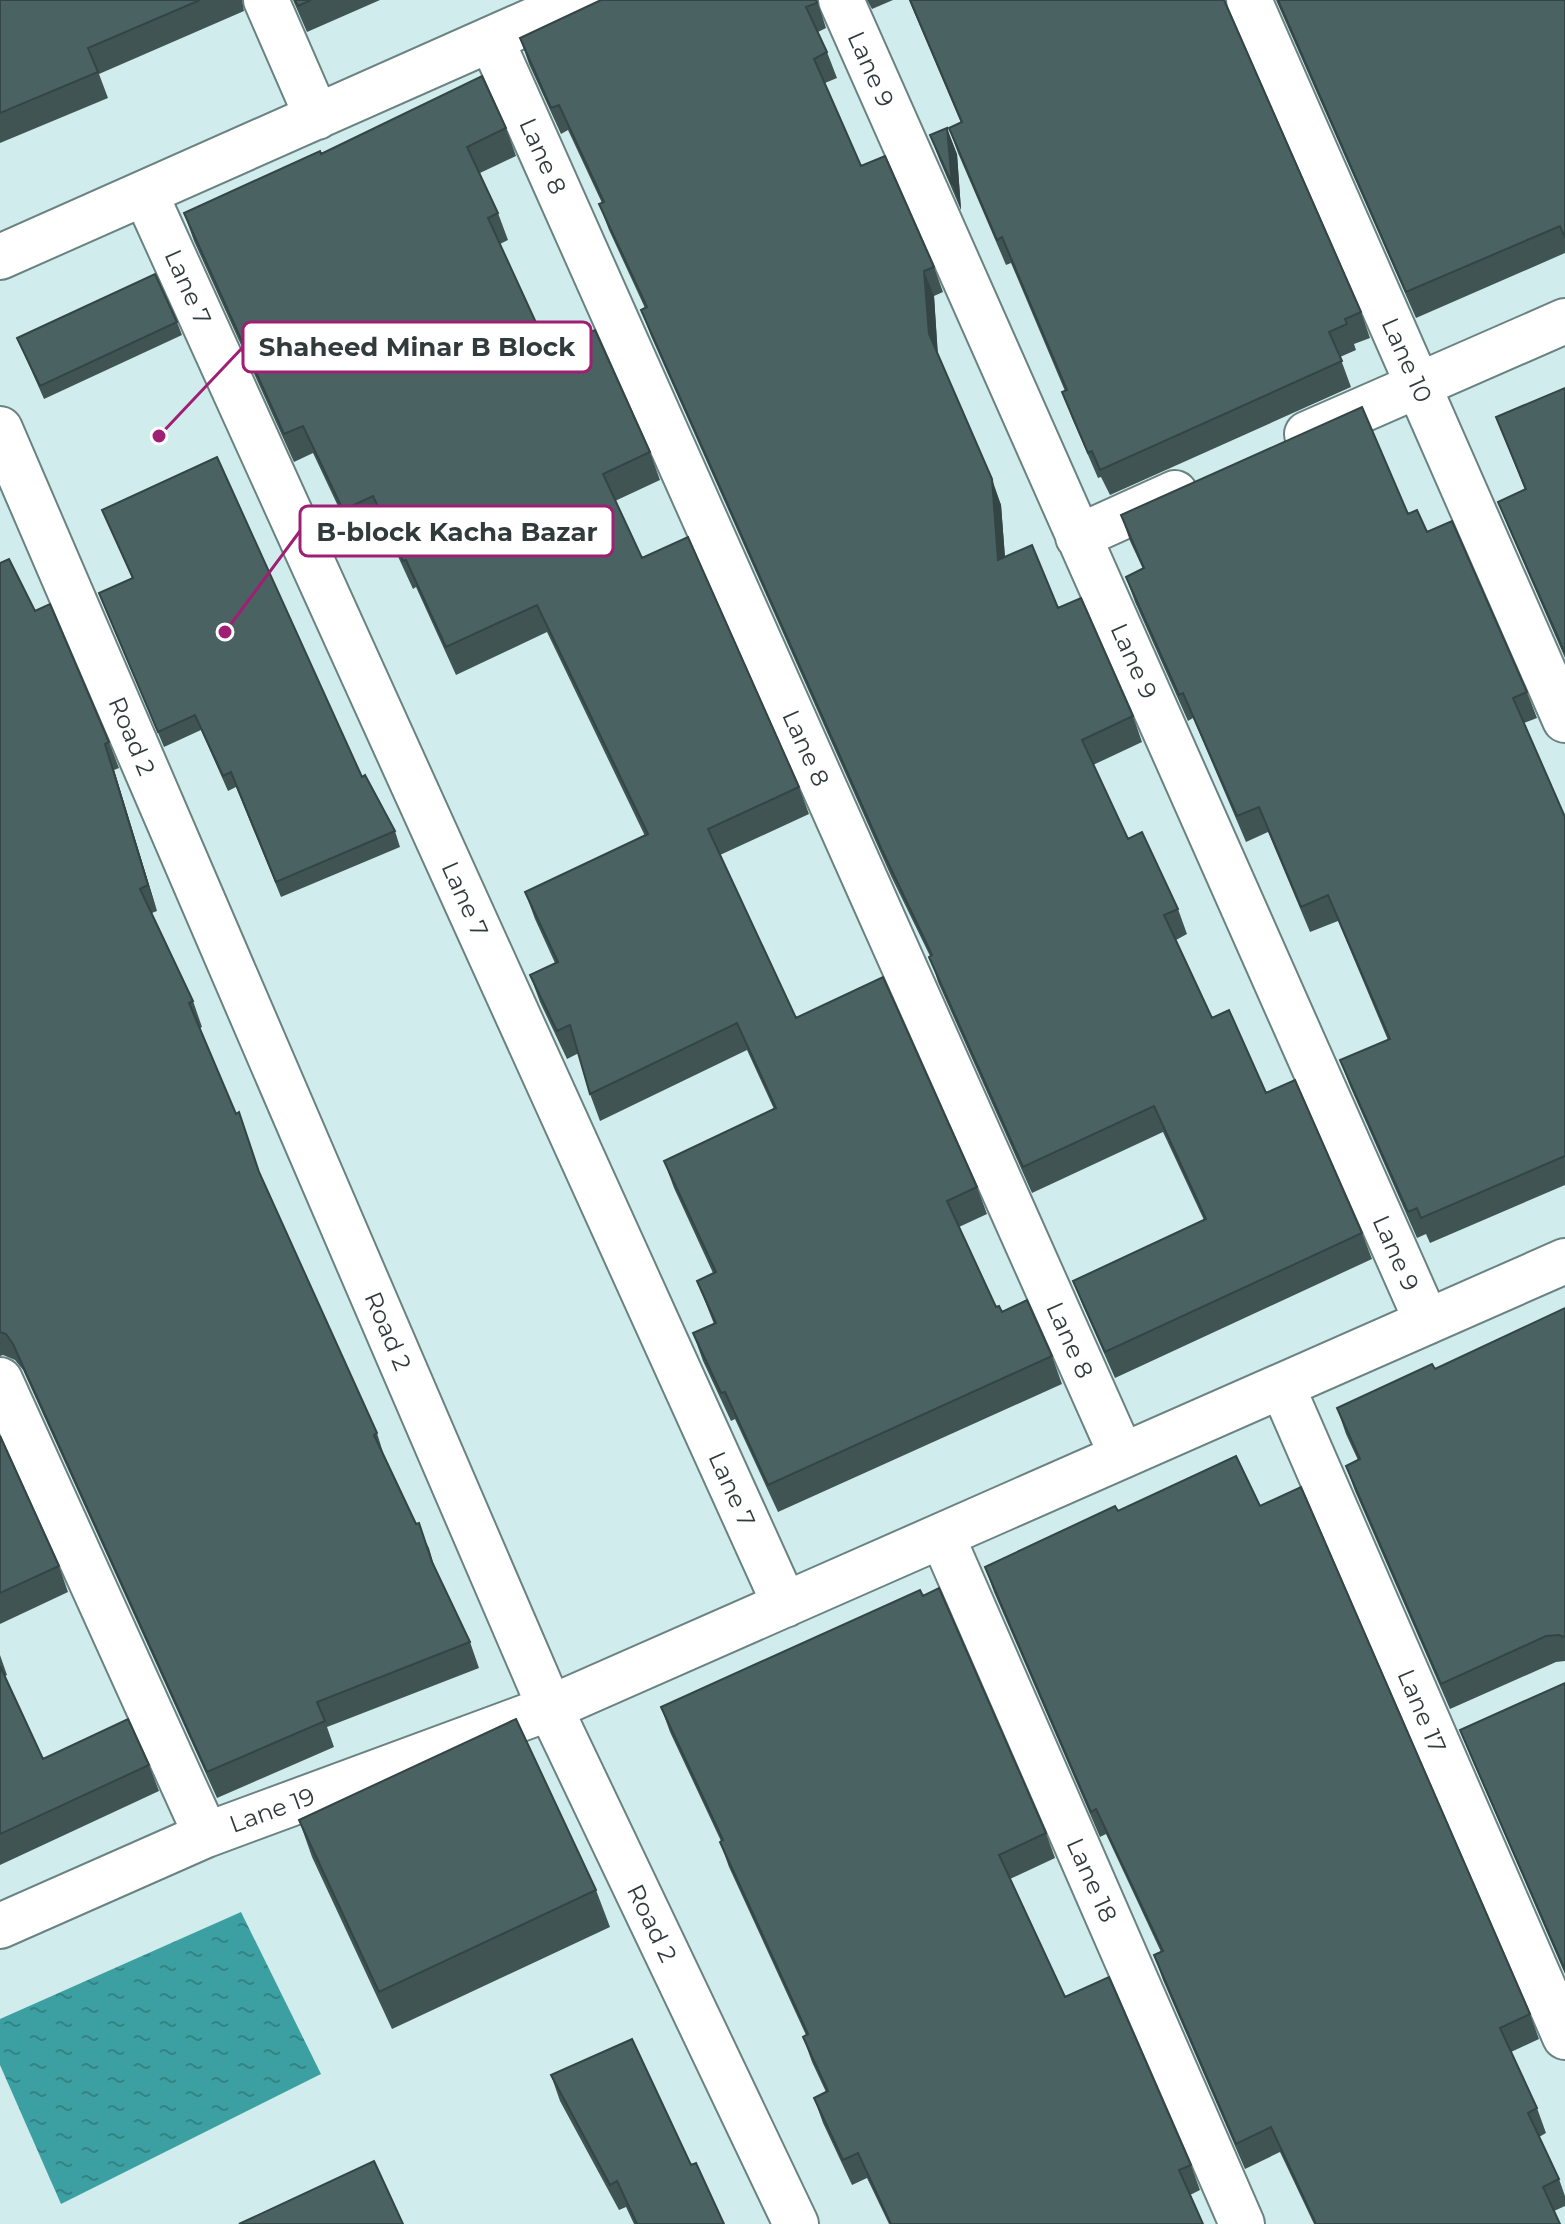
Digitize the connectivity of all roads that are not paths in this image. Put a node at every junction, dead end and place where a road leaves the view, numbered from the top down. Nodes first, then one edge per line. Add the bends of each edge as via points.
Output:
1 (266, 0) edge
2 (579, 0) edge
3 (841, 0) edge
4 (1249, 0) edge
5 (491, 39) junction
6 (317, 117) junction
7 (145, 193) junction
8 (0, 257) edge
9 (1565, 321) edge
10 (1418, 384) junction
11 (0, 429) edge
12 (1276, 448) edge
13 (1206, 479) edge
14 (1078, 537) junction
15 (1565, 720) edge
16 (1565, 1261) edge
17 (1427, 1322) junction
18 (0, 1380) edge
19 (1282, 1386) junction
20 (1122, 1456) junction
21 (942, 1536) junction
22 (785, 1605) junction
23 (550, 1708) junction
24 (1479, 1724) edge
25 (1436, 1743) junction
26 (206, 1835) junction
27 (0, 1926) edge
28 (1565, 2037) edge
29 (796, 2224) edge
30 (1242, 2224) edge

1 - 6 street
2 - 5 street
3 - 14 street, Lane 9
4 - 10 street, Lane 10
5 - 6 street
5 - 20 street, Lane 8
6 - 7 street
7 - 8 street
7 - 22 street, Lane 7
9 - 10 street
10 - 12 street
10 - 15 street, Lane 10
11 - 23 street, Road 2
13 - 14 street
14 - 17 street, Lane 9
16 - 17 street, Lane 19
17 - 19 street, Lane 19
18 - 26 street
19 - 20 street, Lane 19
19 - 25 street, Lane 17
20 - 21 street, Lane 19
21 - 22 street, Lane 19
21 - 30 street, Lane 18
22 - 23 street, Lane 19
23 - 26 street, Lane 19
23 - 29 street, Road 2
24 - 25 street
25 - 28 street, Lane 17
26 - 27 street, Lane 19

